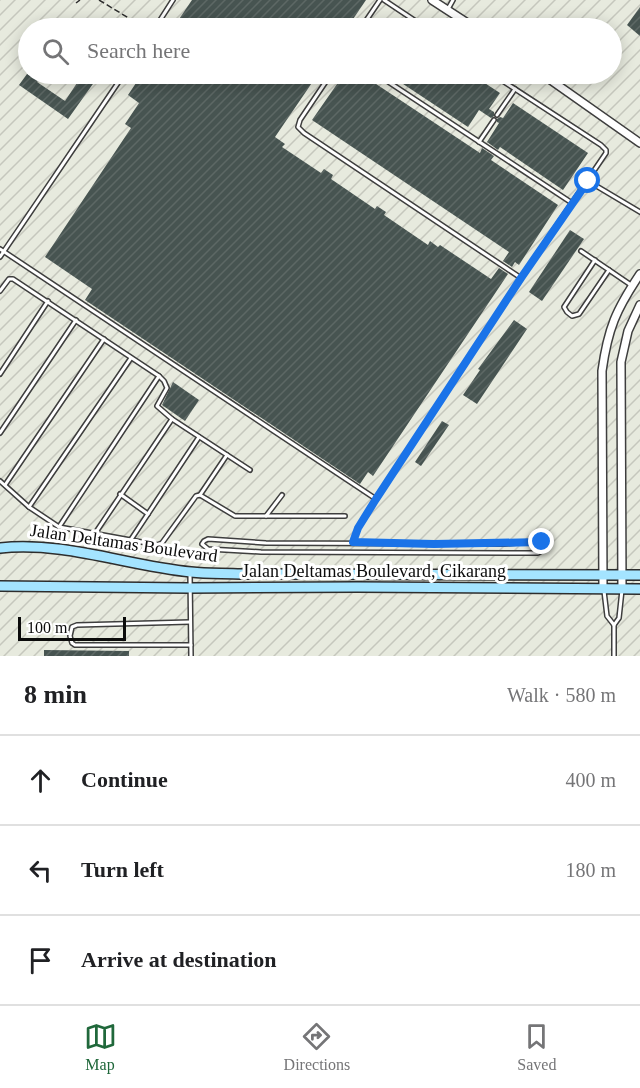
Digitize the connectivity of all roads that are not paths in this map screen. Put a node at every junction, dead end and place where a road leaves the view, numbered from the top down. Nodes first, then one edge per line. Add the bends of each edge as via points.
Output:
1 (173, 0) edge
2 (382, 0) edge
3 (432, 0) edge
4 (453, 0) edge
5 (449, 7) junction
6 (161, 18) edge
7 (368, 18) edge
8 (410, 18) edge
9 (462, 18) edge
10 (117, 84) edge
11 (324, 84) edge
12 (392, 84) edge
13 (507, 84) edge
14 (556, 84) edge
15 (515, 89) junction
16 (497, 115) dead end
17 (494, 120) dead end
18 (479, 142) junction
19 (640, 143) edge
20 (588, 181) junction
21 (572, 203) junction
22 (640, 212) edge
23 (2, 250) edge
24 (581, 251) dead end
25 (0, 257) edge
26 (595, 260) junction
27 (609, 270) junction
28 (640, 274) edge
29 (521, 278) junction
30 (632, 286) junction
31 (0, 291) edge
32 (48, 302) junction
33 (640, 305) edge
34 (76, 320) junction
35 (104, 339) junction
36 (131, 358) junction
37 (0, 374) edge
38 (159, 376) junction
39 (172, 418) junction
40 (0, 433) edge
41 (200, 437) junction
42 (227, 455) junction
43 (250, 471) dead end
44 (0, 481) edge
45 (5, 485) junction
46 (120, 494) junction
47 (200, 495) junction
48 (282, 495) dead end
49 (376, 499) junction
50 (30, 507) junction
51 (148, 514) junction
52 (266, 516) junction
53 (345, 516) dead end
54 (59, 527) junction
55 (94, 535) junction
56 (130, 541) junction
57 (353, 542) junction
58 (0, 548) edge
59 (190, 572) junction
60 (621, 575) junction
61 (640, 575) edge
62 (603, 576) junction
63 (0, 586) edge
64 (189, 588) junction
65 (603, 589) junction
66 (622, 589) junction
67 (640, 589) edge
68 (190, 622) junction
69 (614, 626) junction
70 (191, 645) junction
71 (191, 656) edge
72 (614, 656) edge

1 - 6 lane
2 - 7 lane
2 - 8 lane
3 - 5 street
4 - 5 lane
5 - 9 street
10 - 23 lane
11 - 29 lane via 300,120 298,127 304,133
12 - 18 lane
13 - 15 lane
14 - 19 street
15 - 16 lane
15 - 20 lane via 604,147 605,157
17 - 18 lane
18 - 21 lane
20 - 21 lane
20 - 22 lane
21 - 29 lane
23 - 25 lane
23 - 49 lane
24 - 26 lane
26 - 27 lane
26 - 27 lane via 564,307 572,316 579,314
27 - 30 lane
28 - 30 street
29 - 49 lane
30 - 62 street via 613,318 602,371
31 - 32 lane via 13,279
32 - 34 lane
32 - 37 lane
33 - 60 street via 628,331 621,362
34 - 35 lane
34 - 40 lane
35 - 36 lane
35 - 45 lane
36 - 38 lane
36 - 50 lane
38 - 39 lane via 167,388 157,408
38 - 54 lane
39 - 41 lane
39 - 46 lane
41 - 42 lane
41 - 51 lane
42 - 43 lane
42 - 47 lane
44 - 45 lane
45 - 50 lane
46 - 51 lane
46 - 55 lane
47 - 52 lane via 233,516
47 - 56 lane via 190,501 161,544
48 - 52 lane
49 - 57 lane
50 - 54 lane
51 - 56 lane
52 - 53 lane
54 - 55 lane
55 - 56 lane
57 - 57 lane via 537,541 544,543 545,549 538,553 261,552 208,549 202,544 208,539
58 - 59 street, Jalan Deltamas Boulevard via 68,551
59 - 62 street, Jalan Deltamas Boulevard
59 - 64 lane
60 - 61 street, Jalan Deltamas Boulevard
60 - 62 street, Jalan Deltamas Boulevard
60 - 66 street
62 - 65 street
63 - 64 street, Jalan Deltamas Boulevard, Cikarang
64 - 65 street, Jalan Deltamas Boulevard, Cikarang
64 - 68 lane
65 - 66 street, Jalan Deltamas Boulevard, Cikarang
65 - 69 lane via 607,616
66 - 67 street, Jalan Deltamas Boulevard, Cikarang
66 - 69 lane via 619,618
68 - 70 lane
68 - 70 lane via 77,625 72,627 70,636 75,645
69 - 72 lane
70 - 71 lane

